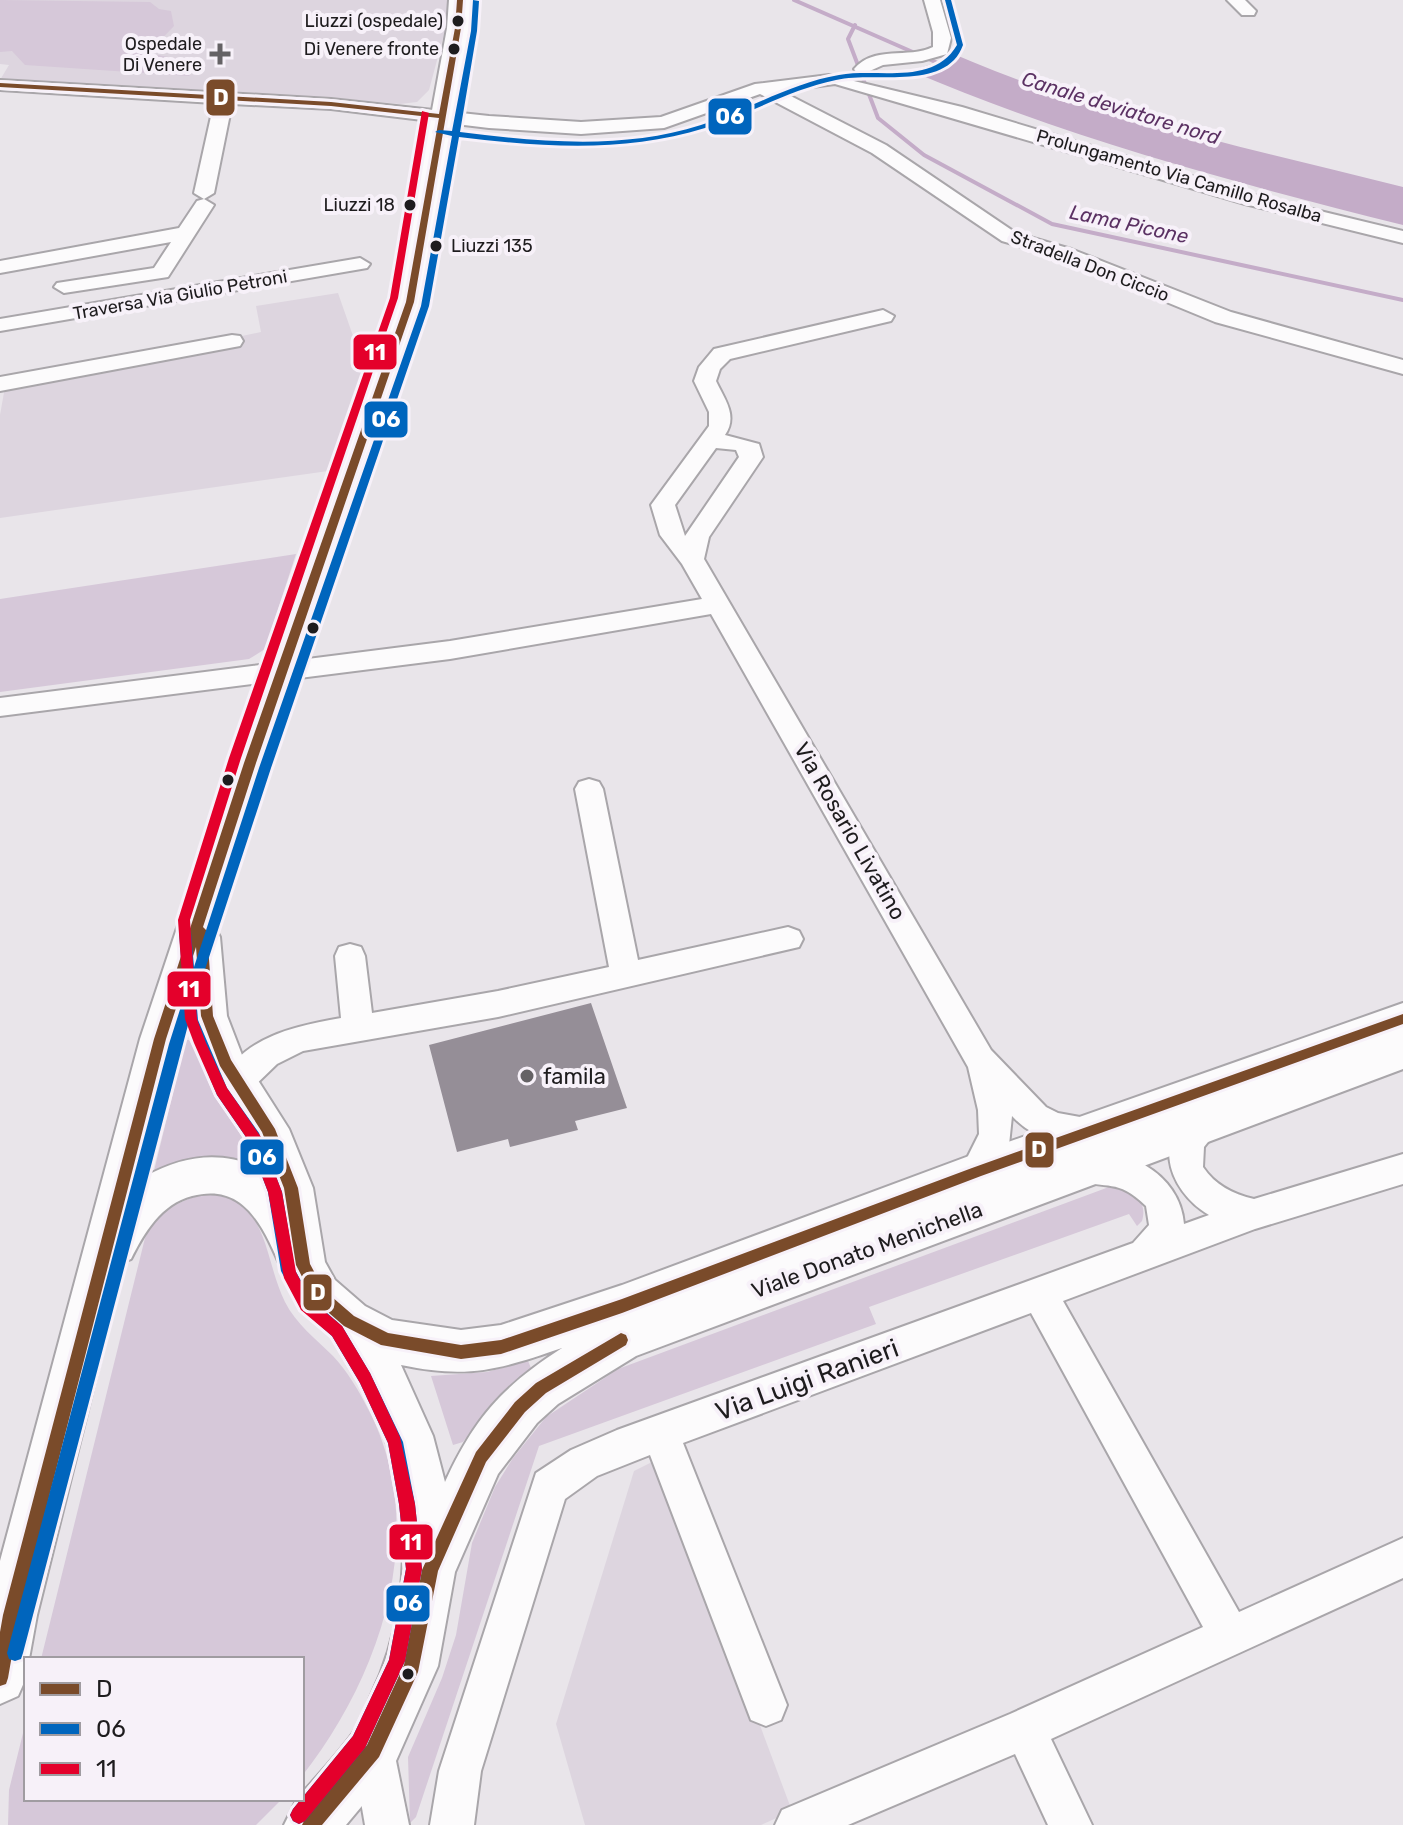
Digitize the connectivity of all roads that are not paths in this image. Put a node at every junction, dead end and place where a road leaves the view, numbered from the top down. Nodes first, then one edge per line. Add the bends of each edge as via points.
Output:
1 (460, 0) edge
2 (932, 0) edge
3 (886, 59) junction
4 (863, 71) junction
5 (832, 72) junction
6 (0, 85) edge
7 (761, 88) junction
8 (224, 98) junction
9 (956, 111) junction
10 (441, 116) junction
11 (187, 233) junction
12 (1403, 237) edge
13 (360, 264) dead end
14 (0, 267) edge
15 (64, 287) dead end
16 (883, 316) dead end
17 (0, 325) edge
18 (232, 341) dead end
19 (1403, 367) edge
20 (0, 384) edge
21 (720, 412) junction
22 (712, 441) junction
23 (751, 449) junction
24 (692, 559) junction
25 (718, 604) junction
26 (284, 672) junction
27 (0, 707) edge
28 (589, 789) dead end
29 (200, 922) junction
30 (788, 939) dead end
31 (350, 956) dead end
32 (626, 977) junction
33 (1403, 1019) edge
34 (358, 1030) junction
35 (215, 1038) junction
36 (279, 1045) junction
37 (1403, 1052) edge
38 (980, 1059) junction
39 (236, 1083) junction
40 (1206, 1123) junction
41 (1088, 1150) junction
42 (1403, 1169) edge
43 (977, 1172) junction
44 (1254, 1214) junction
45 (1141, 1257) junction
46 (303, 1265) junction
47 (94, 1286) junction
48 (1040, 1294) junction
49 (349, 1321) junction
50 (661, 1434) junction
51 (1403, 1558) edge
52 (430, 1570) junction
53 (6, 1632) edge
54 (1229, 1634) junction
55 (0, 1678) edge
56 (766, 1705) dead end
57 (1025, 1729) junction
58 (373, 1751) junction
59 (311, 1825) edge
60 (387, 1825) edge
61 (452, 1825) edge
62 (797, 1825) edge
63 (1070, 1825) edge

1 - 10 main road
2 - 3 street via 944,39 941,50 925,57
3 - 4 street via 864,65
3 - 5 street via 855,57
4 - 5 street via 858,79
4 - 9 street, Prolungamento Via Camillo Rosalba
5 - 7 street
5 - 9 street, Prolungamento Via Camillo Rosalba
6 - 8 street
7 - 10 street via 684,116 621,127
7 - 19 street, Stradella Don Ciccio via 879,149 1009,237 1064,253 1223,317
8 - 10 street
8 - 11 street via 204,199
9 - 12 street, Prolungamento Via Camillo Rosalba via 1252,200
10 - 26 main road via 410,302
11 - 14 street
11 - 15 street via 161,273
13 - 17 street, Traversa Via Giulio Petroni
16 - 21 street via 722,354 705,381
18 - 20 street
21 - 22 street, Via Rosario Livatino
21 - 23 street
22 - 23 street
22 - 24 street, Via Rosario Livatino via 663,505 664,521
23 - 24 street via 751,457 697,537
24 - 25 street, Via Rosario Livatino
25 - 26 street
25 - 38 street, Via Rosario Livatino
26 - 27 street
26 - 29 main road
28 - 32 street
29 - 35 main road, Viale Donato Menichella via 207,1016
29 - 47 main road via 160,1039
30 - 32 street
31 - 34 street
32 - 34 street
33 - 41 main road, Viale Donato Menichella
34 - 36 street
35 - 36 street via 255,1047
35 - 39 main road, Viale Donato Menichella
36 - 39 street via 253,1062
37 - 40 main road, Viale Donato Menichella
38 - 41 street via 1034,1117
38 - 43 street via 997,1129 992,1152
39 - 46 main road, Viale Donato Menichella via 268,1129 291,1188
40 - 41 main road, Viale Donato Menichella
40 - 44 street via 1187,1146 1190,1178 1216,1204
41 - 43 main road, Viale Donato Menichella
41 - 45 street via 1102,1166 1138,1176 1162,1203 1164,1235
41 - 52 main road, Viale Donato Menichella via 621,1340 580,1362 520,1407 481,1457
42 - 44 street, Via Luigi Ranieri
43 - 49 main road, Viale Donato Menichella via 501,1347 435,1350 386,1340
44 - 45 street, Via Luigi Ranieri
45 - 48 street, Via Luigi Ranieri
46 - 47 main road via 270,1203 250,1184 204,1174 146,1200 124,1225
46 - 49 main road, Viale Donato Menichella via 319,1295
47 - 53 main road
48 - 50 street, Via Luigi Ranieri
48 - 54 street
49 - 52 main road, Viale Donato Menichella via 410,1437
50 - 56 street
50 - 61 street, Via Luigi Ranieri via 584,1463 550,1487 460,1771
51 - 54 street
52 - 58 main road, Viale Donato Menichella via 412,1666
53 - 55 main road
54 - 57 street
57 - 62 street
57 - 63 street
58 - 59 main road, Viale Donato Menichella
58 - 60 street

